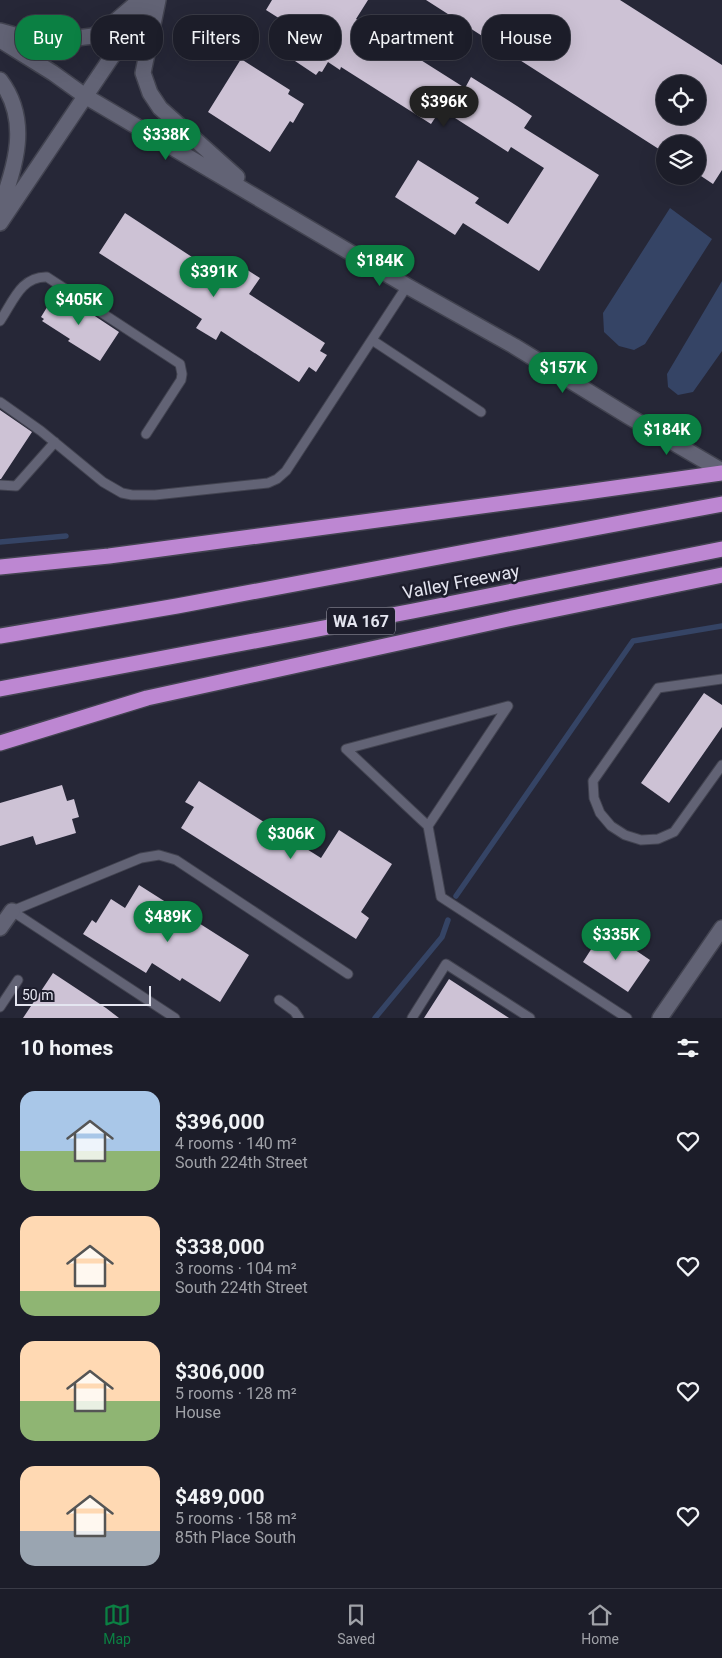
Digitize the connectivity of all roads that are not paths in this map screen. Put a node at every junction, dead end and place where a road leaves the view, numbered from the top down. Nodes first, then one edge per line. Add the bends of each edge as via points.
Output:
1 (140, 0) edge
2 (150, 0) edge
3 (158, 0) edge
4 (0, 31) edge
5 (0, 40) edge
6 (0, 80) edge
7 (85, 96) junction
8 (262, 200) junction
9 (0, 209) edge
10 (0, 222) edge
11 (407, 286) junction
12 (0, 321) edge
13 (372, 340) junction
14 (0, 402) edge
15 (481, 412) dead end
16 (146, 434) dead end
17 (55, 442) junction
18 (722, 472) edge
19 (0, 485) edge
20 (722, 504) edge
21 (722, 549) edge
22 (0, 567) edge
23 (722, 575) edge
24 (0, 636) edge
25 (722, 679) edge
26 (0, 689) edge
27 (0, 743) edge
28 (722, 765) edge
29 (428, 826) junction
30 (12, 911) junction
31 (0, 928) edge
32 (722, 928) edge
33 (348, 974) dead end
34 (18, 980) dead end
35 (279, 1000) dead end
36 (0, 1007) edge
37 (175, 1018) edge
38 (299, 1018) edge
39 (412, 1018) edge
40 (530, 1018) edge
41 (627, 1018) edge
42 (660, 1018) edge

1 - 4 main road via 93,36 52,41
2 - 7 main road
3 - 8 main road via 143,73 150,93 160,108
5 - 7 main road
6 - 9 main road via 16,113 18,144 13,173
7 - 8 main road
7 - 10 main road
8 - 11 main road
11 - 13 lane
11 - 18 main road via 514,346
12 - 16 lane via 26,282 37,276 47,277 180,364 180,380
13 - 15 lane
13 - 17 lane via 286,471 268,483 155,495 126,494 103,482
14 - 17 lane
17 - 19 lane via 16,486
18 - 22 highway via 109,556
20 - 24 highway, Valley Freeway
21 - 26 highway, Valley Freeway / WA 167
23 - 27 highway via 147,698
25 - 28 lane via 658,688 594,781 594,798 600,813 625,835 641,840 658,839 674,832
29 - 29 lane via 346,749 508,706 487,738
29 - 41 lane via 441,897
30 - 31 main road
30 - 33 lane via 141,858 160,855 176,860
30 - 37 lane
32 - 42 main road
34 - 36 lane
35 - 38 lane
39 - 40 lane via 446,964

